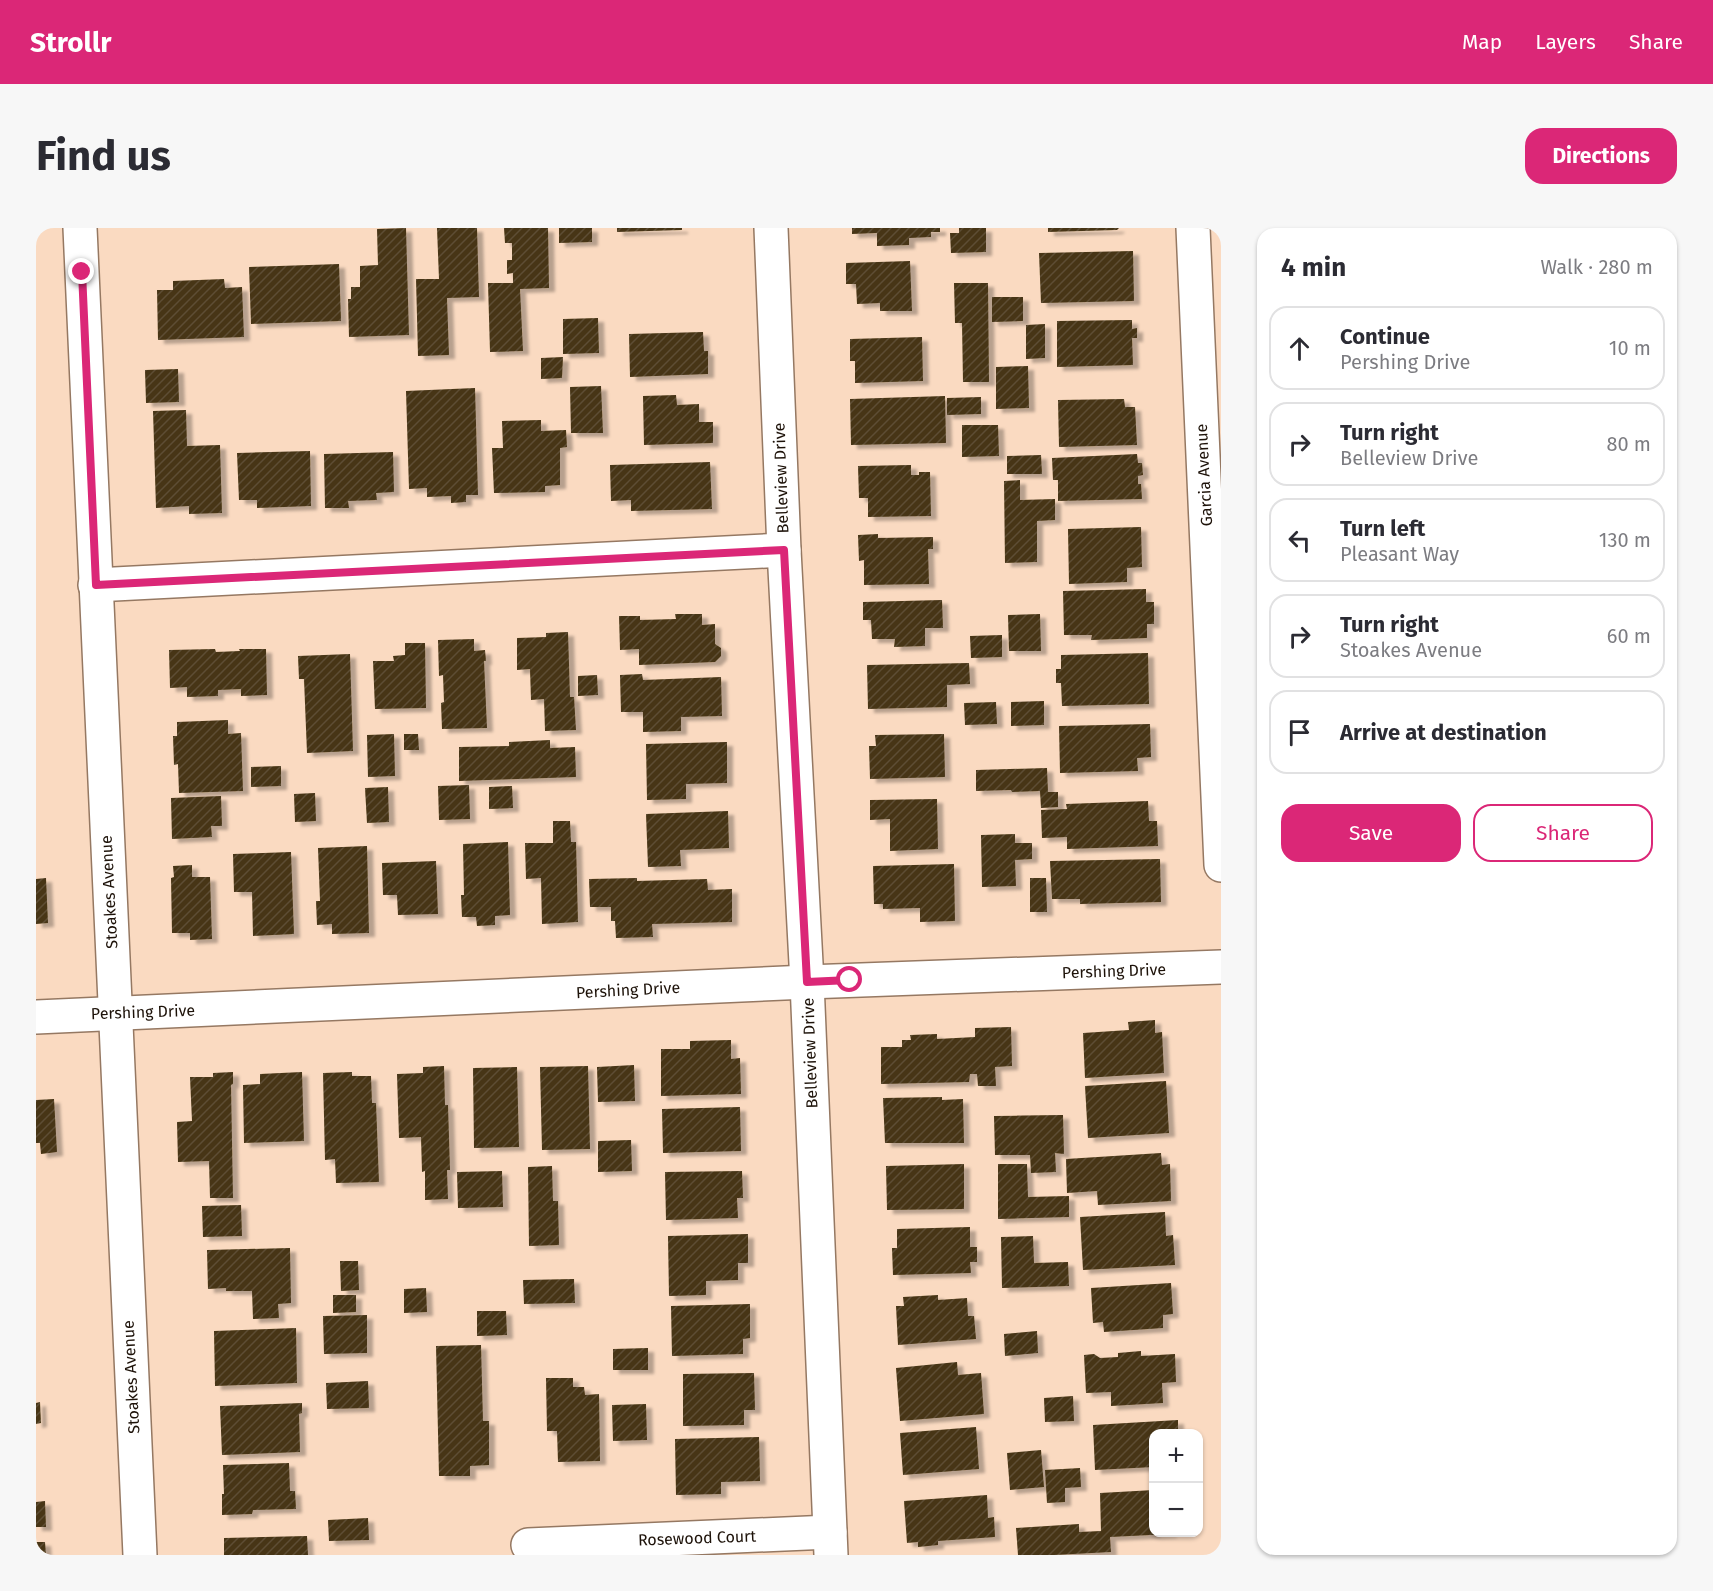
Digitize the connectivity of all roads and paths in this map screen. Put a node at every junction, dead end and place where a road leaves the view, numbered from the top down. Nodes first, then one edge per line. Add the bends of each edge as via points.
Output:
1 (80, 228) edge
2 (771, 228) edge
3 (1193, 228) edge
4 (784, 550) junction
5 (96, 585) junction
6 (1221, 866) edge
7 (1221, 967) edge
8 (807, 982) junction
9 (115, 1014) junction
10 (36, 1017) edge
11 (831, 1544) edge
12 (528, 1545) dead end
13 (140, 1555) edge

1 - 5 street, Stoakes Avenue
2 - 4 street, Belleview Drive
3 - 6 street, Garcia Avenue
4 - 5 street
4 - 8 street, Belleview Drive
5 - 9 street, Stoakes Avenue
7 - 8 street, Pershing Drive
8 - 9 street, Pershing Drive
8 - 11 street, Belleview Drive
9 - 10 street, Pershing Drive
9 - 13 street, Stoakes Avenue
11 - 12 street, Rosewood Court

